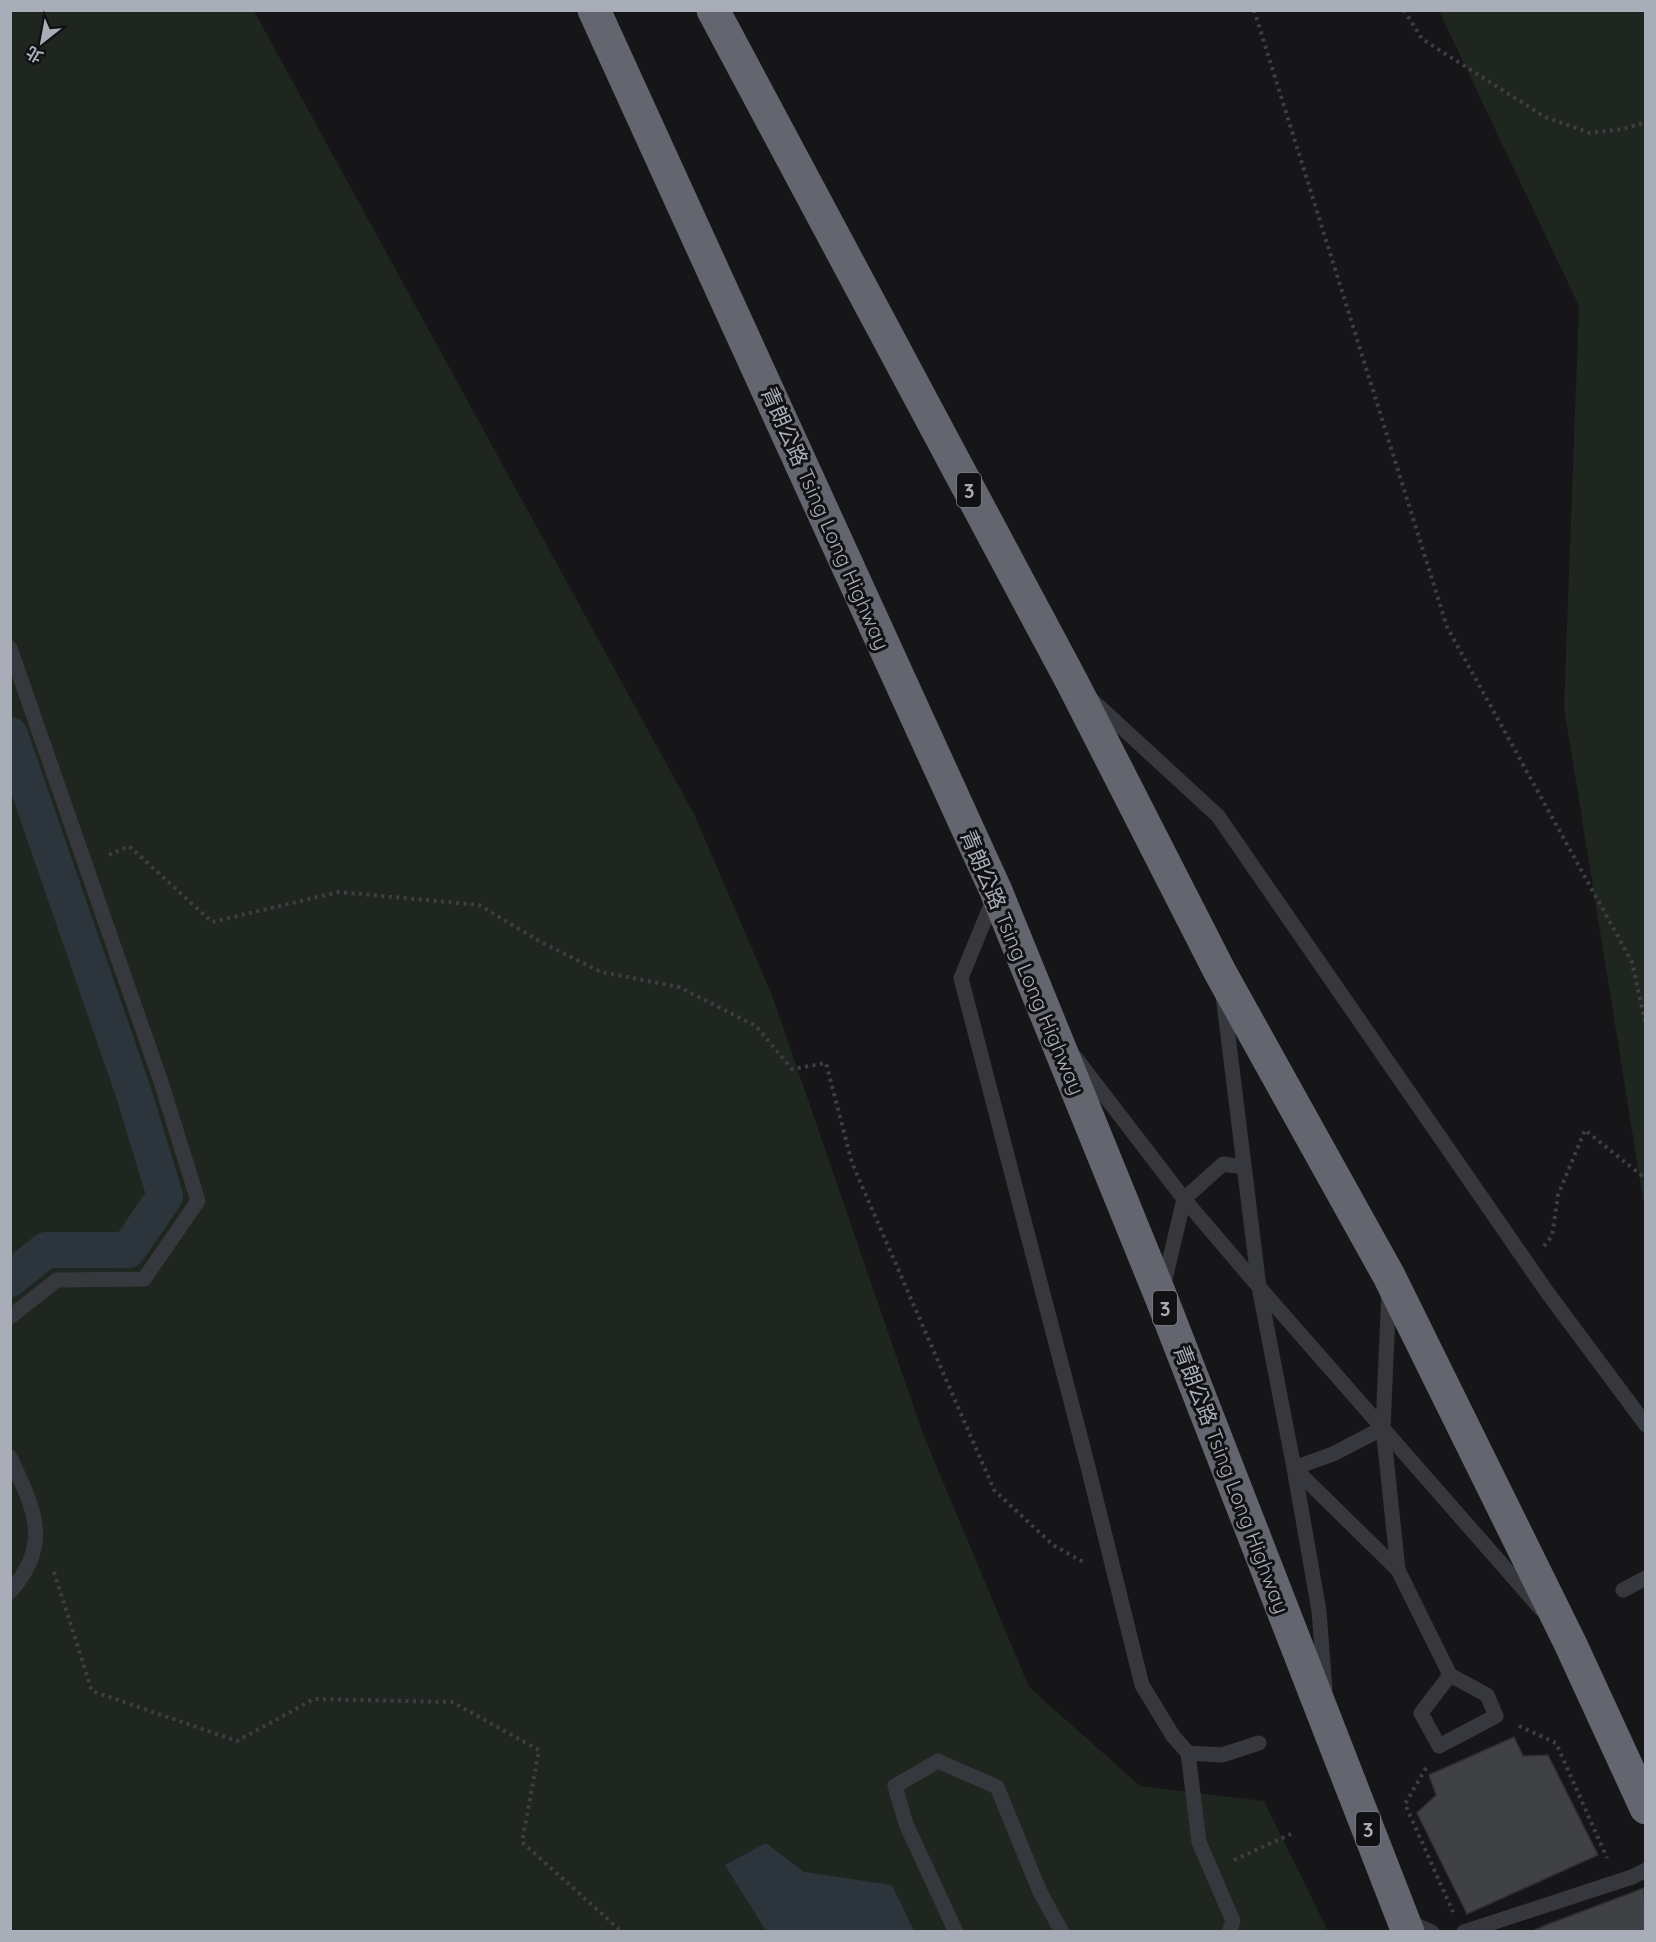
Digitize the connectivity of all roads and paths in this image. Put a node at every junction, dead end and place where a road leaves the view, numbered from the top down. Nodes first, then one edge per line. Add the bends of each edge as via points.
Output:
1 (594, 10) edge
2 (713, 10) edge
3 (1254, 10) edge
4 (1404, 10) edge
5 (1646, 122) edge
6 (10, 648) edge
7 (1072, 682) junction
8 (87, 865) junction
9 (996, 891) junction
10 (1220, 972) junction
11 (1645, 1026) edge
12 (1052, 1027) junction
13 (1244, 1167) junction
14 (1646, 1179) edge
15 (1184, 1199) junction
16 (1552, 1236) dead end
17 (1389, 1276) junction
18 (1259, 1287) junction
19 (1161, 1297) junction
20 (10, 1317) edge
21 (1646, 1425) edge
22 (1383, 1428) junction
23 (10, 1456) edge
24 (1294, 1468) junction
25 (1053, 1545) dead end
26 (52, 1567) dead end
27 (1398, 1569) junction
28 (1646, 1578) edge
29 (1623, 1590) dead end
30 (10, 1592) edge
31 (1570, 1643) junction
32 (1450, 1675) junction
33 (1497, 1716) junction
34 (1328, 1727) junction
35 (1259, 1743) dead end
36 (1439, 1746) junction
37 (1188, 1753) junction
38 (1646, 1808) edge
39 (1290, 1834) dead end
40 (1610, 1866) dead end
41 (1213, 1870) junction
42 (1646, 1870) edge
43 (1461, 1926) edge
44 (1415, 1928) edge
45 (622, 1932) edge
46 (956, 1932) edge
47 (1062, 1932) edge
48 (1229, 1932) edge

1 - 9 highway, 青朗公路 Tsing Long Highway / 3
2 - 7 highway, 3
3 - 11 path via 1447,627 1632,962
4 - 5 path via 1422,39 1545,117 1590,133
6 - 8 lane
7 - 10 highway, 3
7 - 21 lane via 1218,816 1547,1292
8 - 20 lane via 198,1201 144,1279 57,1280
8 - 25 path via 129,846 212,922 339,892 479,905 601,972 679,987 756,1026 792,1069 826,1063 852,1163 994,1490
9 - 12 highway, 青朗公路 Tsing Long Highway / 3
9 - 37 lane via 961,978 1142,1685
10 - 13 lane
10 - 17 highway, 3
12 - 15 lane
12 - 19 highway, 青朗公路 Tsing Long Highway / 3
13 - 15 lane via 1223,1164
13 - 18 lane
14 - 16 path via 1585,1130 1558,1195
15 - 18 lane
15 - 19 lane
17 - 22 lane
17 - 31 highway, 3
18 - 22 lane
18 - 24 lane
19 - 34 highway, 青朗公路 Tsing Long Highway / 3
22 - 24 lane via 1333,1454
22 - 27 lane
22 - 31 lane
23 - 30 lane via 32,1505 37,1542 26,1571
24 - 27 lane
24 - 34 lane via 1318,1611
26 - 45 path via 92,1691 237,1741 314,1699 452,1702 538,1750 522,1842
27 - 32 lane
28 - 29 lane
31 - 38 highway, 3
32 - 33 lane via 1487,1695
32 - 36 lane via 1421,1713
33 - 36 lane
33 - 40 path via 1556,1743
34 - 44 highway, 青朗公路 Tsing Long Highway / 3
35 - 37 lane via 1222,1755
36 - 43 path via 1405,1804
37 - 41 lane via 1199,1842
39 - 41 path
41 - 48 lane via 1233,1921
42 - 43 lane
46 - 47 lane via 906,1824 895,1786 938,1761 997,1786 1040,1892

